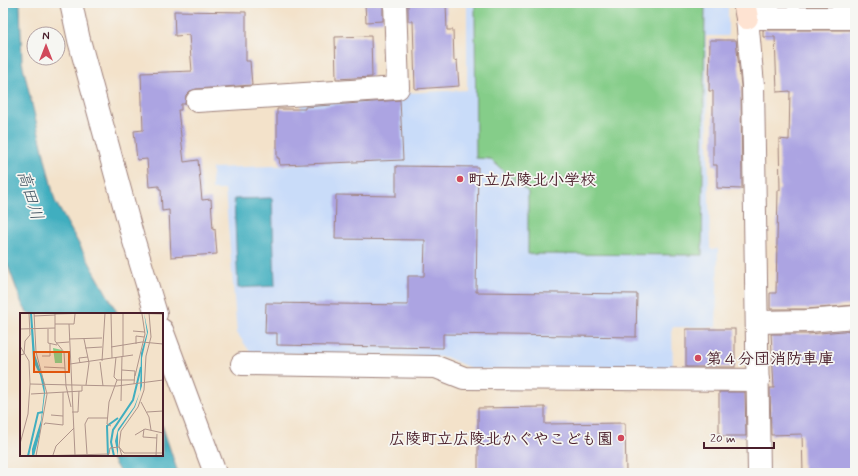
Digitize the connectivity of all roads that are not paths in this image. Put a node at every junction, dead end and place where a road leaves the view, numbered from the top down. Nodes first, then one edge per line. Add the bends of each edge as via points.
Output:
1 (71, 3) edge
2 (395, 3) edge
3 (745, 11) edge
4 (855, 18) edge
5 (197, 101) dead end
6 (156, 313) edge
7 (855, 316) edge
8 (758, 322) junction
9 (163, 333) edge
10 (242, 364) dead end
11 (758, 380) junction
12 (214, 473) edge
13 (759, 473) edge

1 - 6 street via 131,231
2 - 5 street via 398,88
3 - 4 street
3 - 8 street via 753,85
7 - 8 street via 808,321
8 - 11 street
9 - 12 street
10 - 11 street via 436,367 464,378
11 - 13 street

